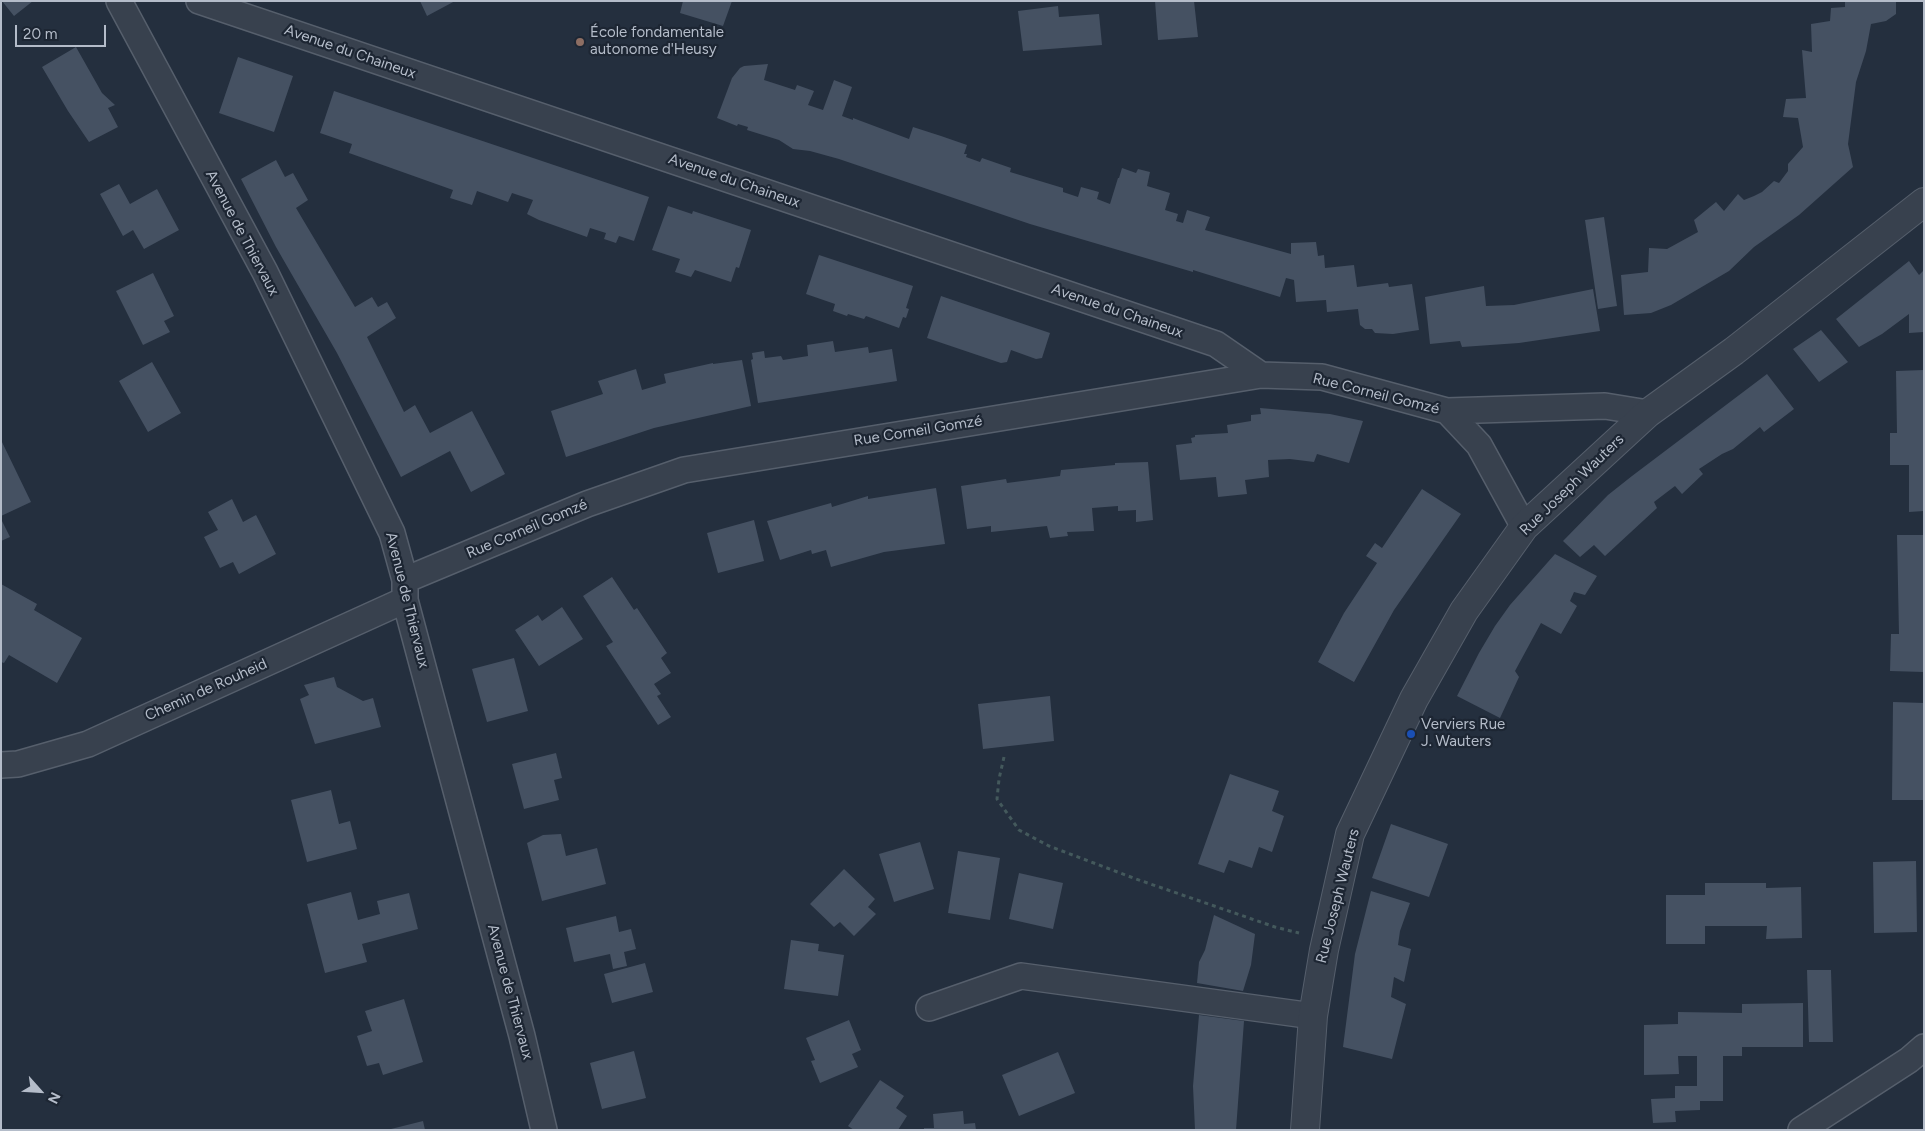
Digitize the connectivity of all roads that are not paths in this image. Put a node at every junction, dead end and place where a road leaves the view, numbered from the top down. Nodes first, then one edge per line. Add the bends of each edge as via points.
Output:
1 (119, 1) edge
2 (199, 1) edge
3 (1924, 202) edge
4 (1261, 375) junction
5 (1446, 411) junction
6 (1648, 413) junction
7 (1524, 527) junction
8 (405, 590) junction
9 (1, 764) edge
10 (929, 1008) dead end
11 (1313, 1016) junction
12 (1924, 1047) edge
13 (544, 1130) edge
14 (1305, 1130) edge
15 (1801, 1130) edge

1 - 8 street, Avenue de Thiervaux via 265,272 392,533
2 - 4 street, Avenue du Chaineux via 1216,344
3 - 6 street, Rue Joseph Wauters via 1734,351
4 - 5 street, Rue Corneil Gomzé via 1322,378
4 - 8 street, Rue Corneil Gomzé via 684,470 587,504
5 - 6 street, Rue Corneil Gomzé via 1605,406
5 - 7 street, Rue Corneil Gomzé via 1479,445
6 - 7 street, Rue Joseph Wauters
7 - 11 street, Rue Joseph Wauters via 1464,611 1414,699 1350,834 1326,939
8 - 9 street, Chemin de Rouheid via 88,744 18,764
8 - 13 street, Avenue de Thiervaux
10 - 11 street via 1021,976
11 - 14 street, Rue Joseph Wauters
12 - 15 street

